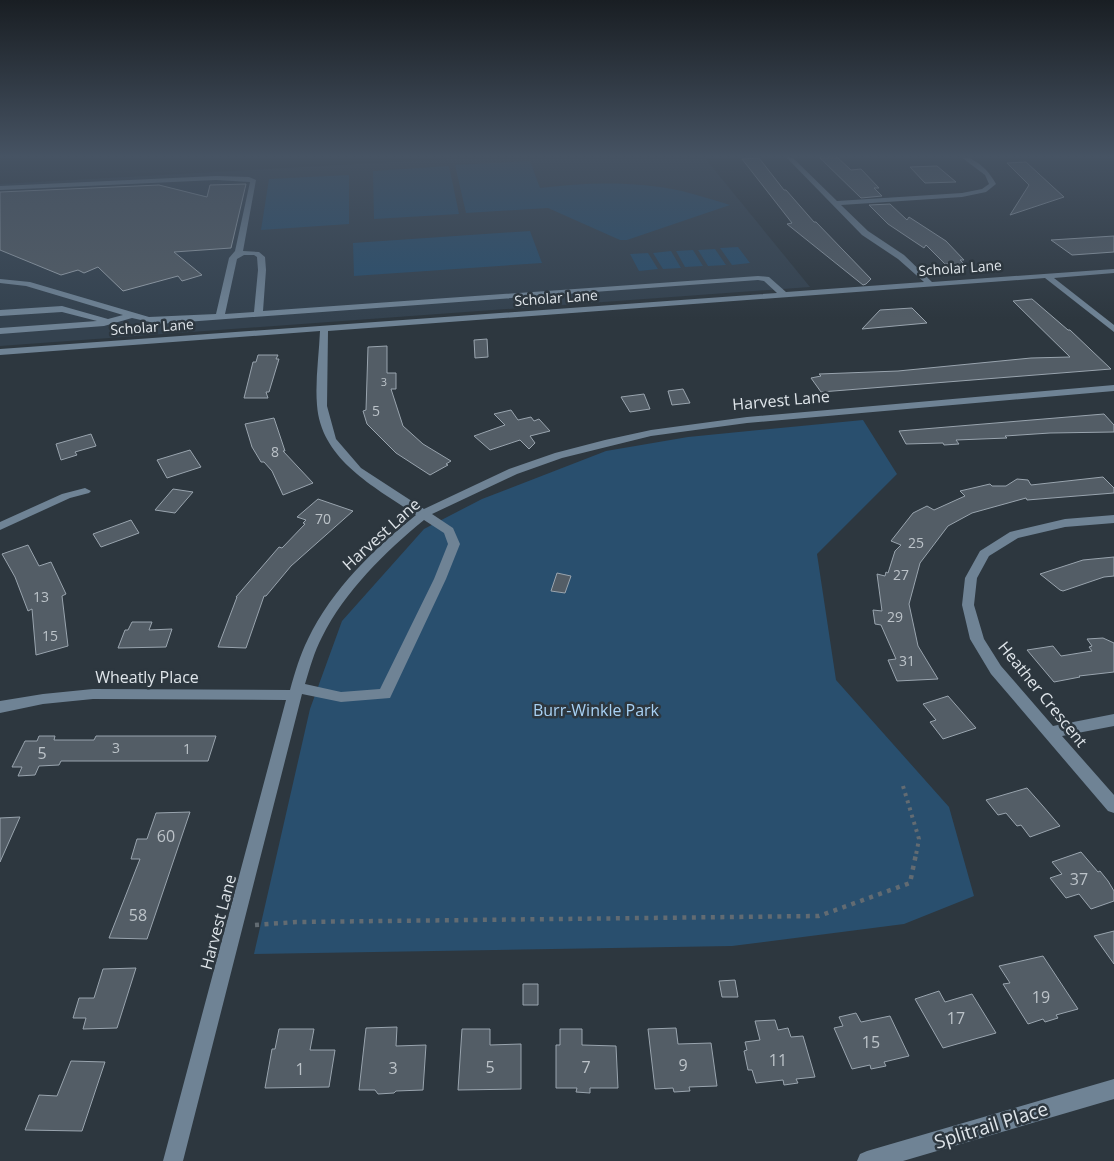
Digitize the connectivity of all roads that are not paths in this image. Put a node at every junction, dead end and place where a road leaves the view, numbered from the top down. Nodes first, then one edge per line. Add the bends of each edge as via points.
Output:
1 (248, 211) edge
2 (843, 211) edge
3 (237, 254) junction
4 (1114, 271) edge
5 (1047, 276) junction
6 (0, 281) edge
7 (930, 284) junction
8 (528, 295) junction
9 (784, 295) junction
10 (0, 313) edge
11 (535, 313) junction
12 (258, 314) junction
13 (268, 314) junction
14 (134, 316) junction
15 (220, 316) junction
16 (174, 320) junction
17 (111, 322) junction
18 (324, 329) junction
19 (1114, 329) edge
20 (0, 331) edge
21 (271, 332) junction
22 (169, 340) junction
23 (0, 352) edge
24 (1114, 388) edge
25 (85, 491) dead end
26 (425, 513) junction
27 (1114, 519) edge
28 (0, 526) edge
29 (296, 692) junction
30 (0, 707) edge
31 (1114, 720) edge
32 (1050, 732) junction
33 (1114, 806) edge
34 (1114, 1089) edge
35 (172, 1161) edge
36 (867, 1161) edge

1 - 3 street
2 - 7 street
3 - 12 street via 261,255
3 - 15 street via 232,258
4 - 5 street, Scholar Lane
5 - 7 street, Scholar Lane
5 - 19 street
6 - 14 street via 27,284
7 - 9 street, Scholar Lane
8 - 9 street via 758,278 766,280
8 - 11 street
8 - 13 street
9 - 11 street, Scholar Lane
10 - 17 street via 62,308
11 - 18 street, Scholar Lane
12 - 13 street
12 - 15 street
13 - 21 street
14 - 16 street
14 - 17 street
15 - 16 street
16 - 22 street
17 - 20 street
18 - 21 street, Scholar Lane
18 - 26 street via 322,406 331,440 356,470
21 - 22 street, Scholar Lane
22 - 23 street, Scholar Lane
24 - 26 street, Harvest Lane via 687,426 574,451 503,475
25 - 28 street via 66,496
26 - 29 street, Harvest Lane via 351,584 314,638
26 - 29 street, Wheatly Place via 449,531 454,544 385,694 341,697
27 - 32 street, Heather Crescent via 1065,523 1014,535 984,554 971,578 968,605 977,639 996,670
29 - 30 street, Wheatly Place via 93,694
29 - 35 street, Harvest Lane
31 - 32 street
32 - 33 street, Heather Crescent
34 - 36 street, Splitrail Place

